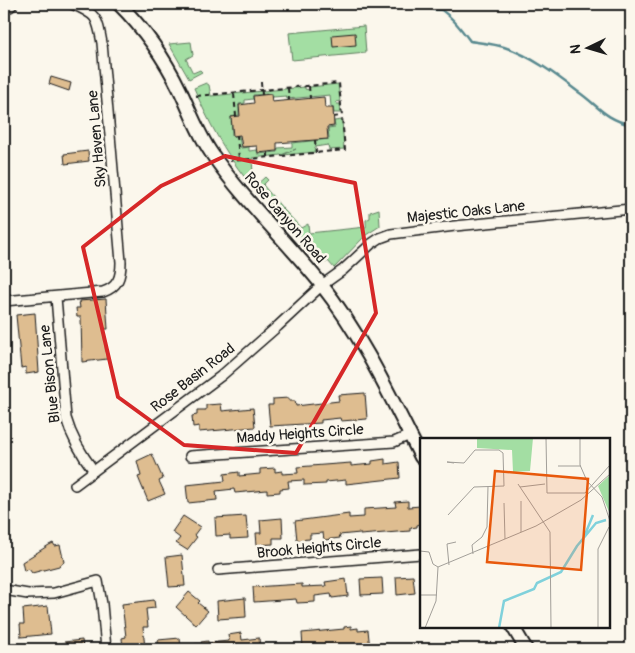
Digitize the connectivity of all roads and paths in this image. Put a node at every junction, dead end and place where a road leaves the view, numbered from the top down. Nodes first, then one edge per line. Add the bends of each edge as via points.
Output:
1 (13, 4) edge
2 (72, 4) edge
3 (119, 4) edge
4 (4, 8) edge
5 (261, 82) dead end
6 (309, 86) junction
7 (288, 88) junction
8 (262, 90) junction
9 (234, 93) junction
10 (262, 95) dead end
11 (196, 96) dead end
12 (310, 98) dead end
13 (289, 100) dead end
14 (236, 116) dead end
15 (342, 116) junction
16 (334, 117) dead end
17 (237, 135) dead end
18 (315, 140) dead end
19 (268, 152) dead end
20 (316, 153) junction
21 (268, 157) junction
22 (239, 160) junction
23 (230, 161) dead end
24 (631, 209) edge
25 (322, 285) junction
26 (56, 297) junction
27 (4, 301) edge
28 (410, 435) junction
29 (420, 455) edge
30 (190, 456) dead end
31 (94, 472) junction
32 (75, 485) dead end
33 (420, 554) edge
34 (218, 570) dead end
35 (4, 590) edge
36 (514, 628) edge
37 (106, 649) edge
38 (526, 649) edge

1 - 4 street
2 - 26 street, Sky Haven Lane via 96,18 102,43 121,262 120,279 115,286 103,292
3 - 25 street, Rose Canyon Road via 150,37 205,144 222,170
5 - 8 path
6 - 7 path
6 - 12 path
6 - 15 path via 339,83
7 - 8 path
7 - 13 path
8 - 9 path
8 - 10 path
9 - 11 path
9 - 14 path
15 - 16 path
15 - 20 path via 345,150
17 - 22 path
18 - 20 path
19 - 21 path
20 - 21 path
21 - 22 path
22 - 23 path
24 - 25 street, Majestic Oaks Lane via 391,234 370,244
25 - 28 street, Rose Canyon Road via 371,359
25 - 31 street, Rose Basin Road via 221,376
26 - 27 street
26 - 31 street, Blue Bison Lane via 66,418 71,436
28 - 29 street, Rose Canyon Road
28 - 30 street, Maddy Heights Circle via 394,442
31 - 32 street, Rose Basin Road
33 - 34 street, Brook Heights Circle
35 - 37 street via 28,594 54,593 98,581
36 - 38 street

